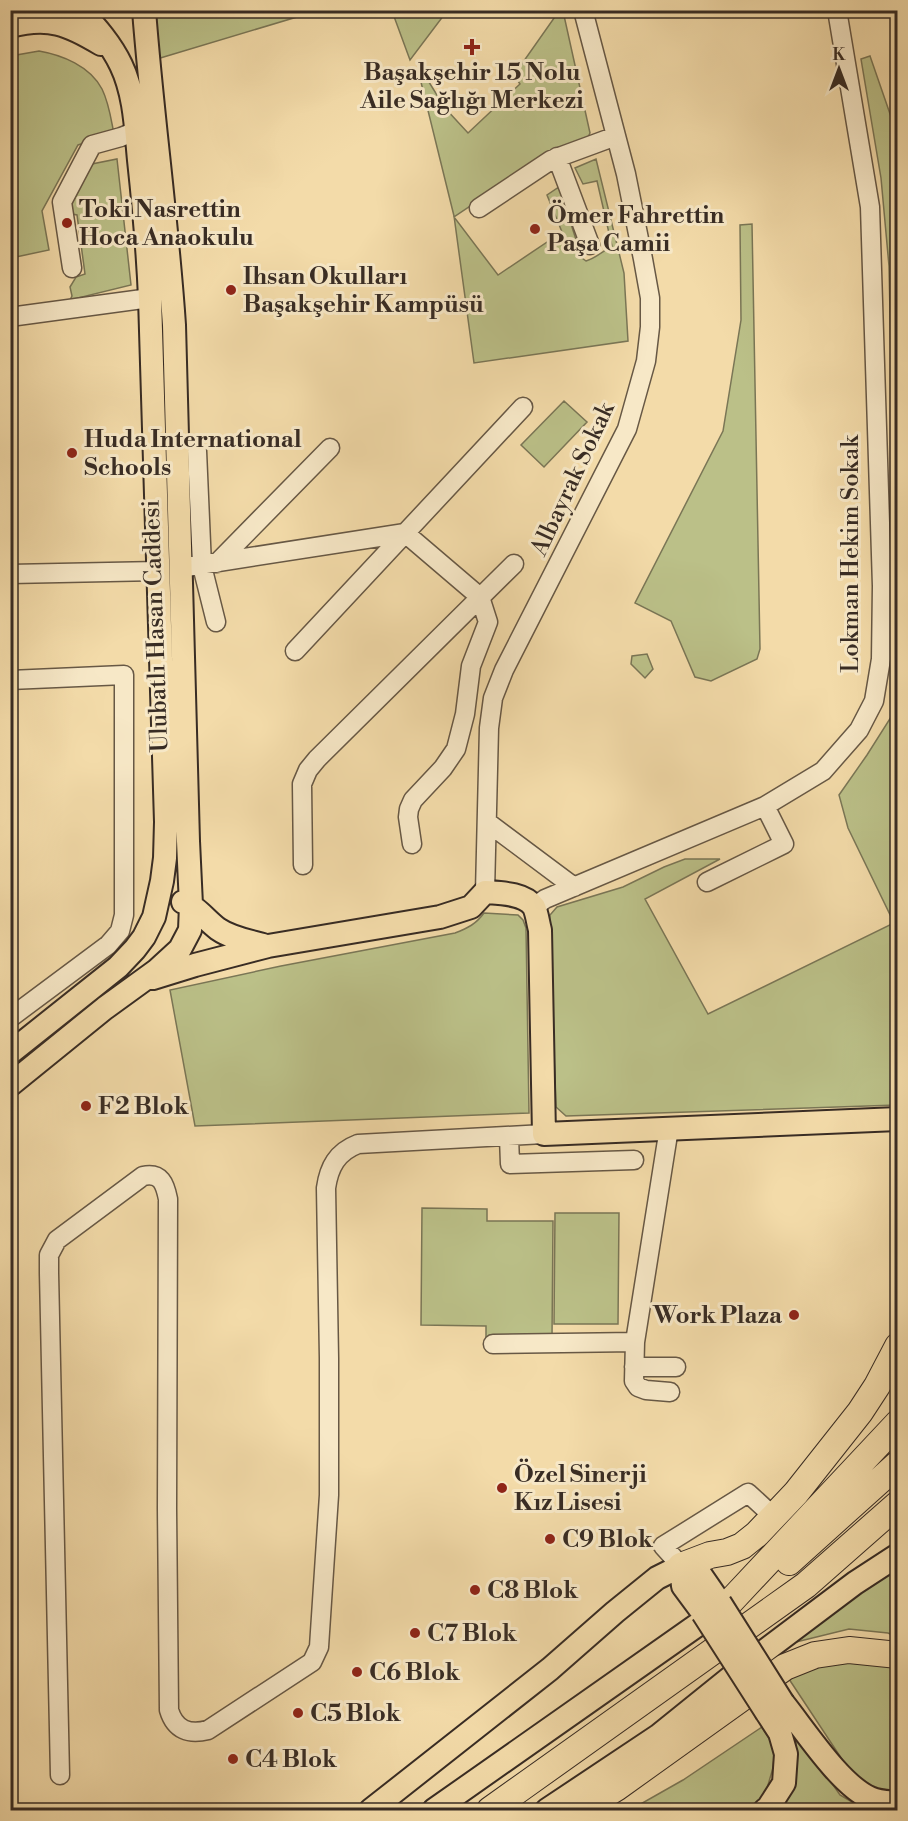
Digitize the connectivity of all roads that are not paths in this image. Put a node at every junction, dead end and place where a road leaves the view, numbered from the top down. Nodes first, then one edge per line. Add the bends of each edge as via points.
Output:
1 (14, 10) edge
2 (80, 10) edge
3 (136, 10) edge
4 (144, 10) edge
5 (583, 10) edge
6 (837, 10) edge
7 (10, 14) edge
8 (98, 20) edge
9 (10, 26) edge
10 (146, 37) junction
11 (114, 53) junction
12 (136, 130) junction
13 (616, 136) junction
14 (557, 157) junction
15 (479, 208) dead end
16 (590, 245) dead end
17 (72, 268) dead end
18 (150, 298) junction
19 (17, 316) dead end
20 (523, 407) dead end
21 (330, 448) dead end
22 (196, 451) dead end
23 (405, 533) junction
24 (514, 564) dead end
25 (189, 567) junction
26 (10, 573) edge
27 (480, 597) junction
28 (216, 622) dead end
29 (295, 651) dead end
30 (10, 680) edge
31 (465, 714) junction
32 (490, 718) junction
33 (765, 806) junction
34 (487, 822) junction
35 (412, 844) dead end
36 (303, 865) dead end
37 (707, 882) dead end
38 (574, 887) junction
39 (485, 891) junction
40 (159, 897) junction
41 (191, 904) junction
42 (534, 907) junction
43 (144, 937) junction
44 (268, 946) junction
45 (195, 965) junction
46 (162, 966) junction
47 (135, 985) junction
48 (10, 1018) edge
49 (10, 1053) edge
50 (10, 1084) edge
51 (897, 1119) edge
52 (669, 1128) junction
53 (544, 1134) junction
54 (509, 1137) junction
55 (634, 1160) dead end
56 (635, 1342) junction
57 (493, 1344) dead end
58 (897, 1346) edge
59 (634, 1366) junction
60 (676, 1367) dead end
61 (670, 1392) dead end
62 (897, 1423) edge
63 (897, 1464) edge
64 (897, 1504) edge
65 (773, 1516) junction
66 (897, 1555) edge
67 (681, 1566) junction
68 (718, 1606) junction
69 (897, 1655) edge
70 (775, 1708) junction
71 (60, 1775) dead end
72 (897, 1803) edge
73 (371, 1810) edge
74 (434, 1810) edge
75 (490, 1810) edge
76 (548, 1810) edge
77 (580, 1810) edge
78 (765, 1810) edge

1 - 7 main road
2 - 8 main road, Ulubatlı Hasan Caddesi
3 - 10 main road
4 - 10 main road, Ulubatlı Hasan Caddesi
5 - 13 street, Albayrak Sokak
6 - 33 street, Lokman Hekim Sokak via 870,207 881,659 874,701 859,730 824,771
8 - 11 main road, Ulubatlı Hasan Caddesi
9 - 11 main road via 40,21 69,26
10 - 25 main road, Ulubatlı Hasan Caddesi via 171,280
11 - 12 main road, Ulubatlı Hasan Caddesi via 128,83
12 - 17 street via 92,145 62,201
12 - 18 main road, Ulubatlı Hasan Caddesi
13 - 14 street
13 - 32 street, Albayrak Sokak via 650,298 646,361 627,429 504,670
14 - 15 street
14 - 16 street
18 - 19 street
18 - 25 main road, Ulubatlı Hasan Caddesi
20 - 23 street
21 - 25 street
22 - 25 street
23 - 25 street
23 - 27 street
23 - 29 street
24 - 27 street
25 - 26 street
25 - 28 street
25 - 40 main road, Ulubatlı Hasan Caddesi
25 - 41 main road, Ulubatlı Hasan Caddesi
27 - 31 street via 488,622 471,666
27 - 36 street via 308,770 302,784
30 - 48 street via 124,675 124,915 120,931 108,945
31 - 32 street
31 - 35 street via 456,749 409,809
32 - 34 street, Albayrak Sokak
33 - 37 street via 784,844
33 - 38 street, Lokman Hekim Sokak
34 - 38 street
34 - 39 street, Albayrak Sokak
38 - 42 street, Lokman Hekim Sokak
39 - 42 main road via 525,899
39 - 44 main road via 471,907 440,917
40 - 41 main road
40 - 43 main road, Ulubatlı Hasan Caddesi
41 - 44 main road via 220,930
41 - 46 main road, Ulubatlı Hasan Caddesi via 190,930 180,949
42 - 53 main road via 540,930
43 - 46 main road via 153,961
43 - 49 main road, Ulubatlı Hasan Caddesi via 118,967
44 - 45 main road
45 - 46 main road
45 - 47 main road
46 - 47 main road, Ulubatlı Hasan Caddesi
47 - 50 main road, Ulubatlı Hasan Caddesi
51 - 52 main road
52 - 53 main road
52 - 56 street
53 - 54 street
54 - 55 street via 510,1164
54 - 71 street via 358,1144 343,1151 331,1165 326,1188 329,1495 320,1647 312,1662 208,1730 190,1732 176,1725 169,1710 168,1200 162,1180 151,1174 143,1176 57,1240 49,1255 49,1273
56 - 57 street
56 - 59 street
58 - 65 highway via 860,1412
59 - 60 street
59 - 61 street via 638,1387
62 - 68 highway
63 - 68 highway via 788,1563
64 - 75 highway via 806,1585
65 - 67 highway via 742,1546
65 - 67 street via 748,1493 663,1546
66 - 76 main road via 746,1665 658,1736
67 - 68 main road via 700,1574
67 - 73 main road via 648,1585 550,1669
68 - 70 main road, bridge
68 - 74 main road
69 - 77 highway via 849,1650 815,1655 785,1667
70 - 72 main road via 854,1789 872,1799
70 - 78 main road via 786,1754 784,1783

